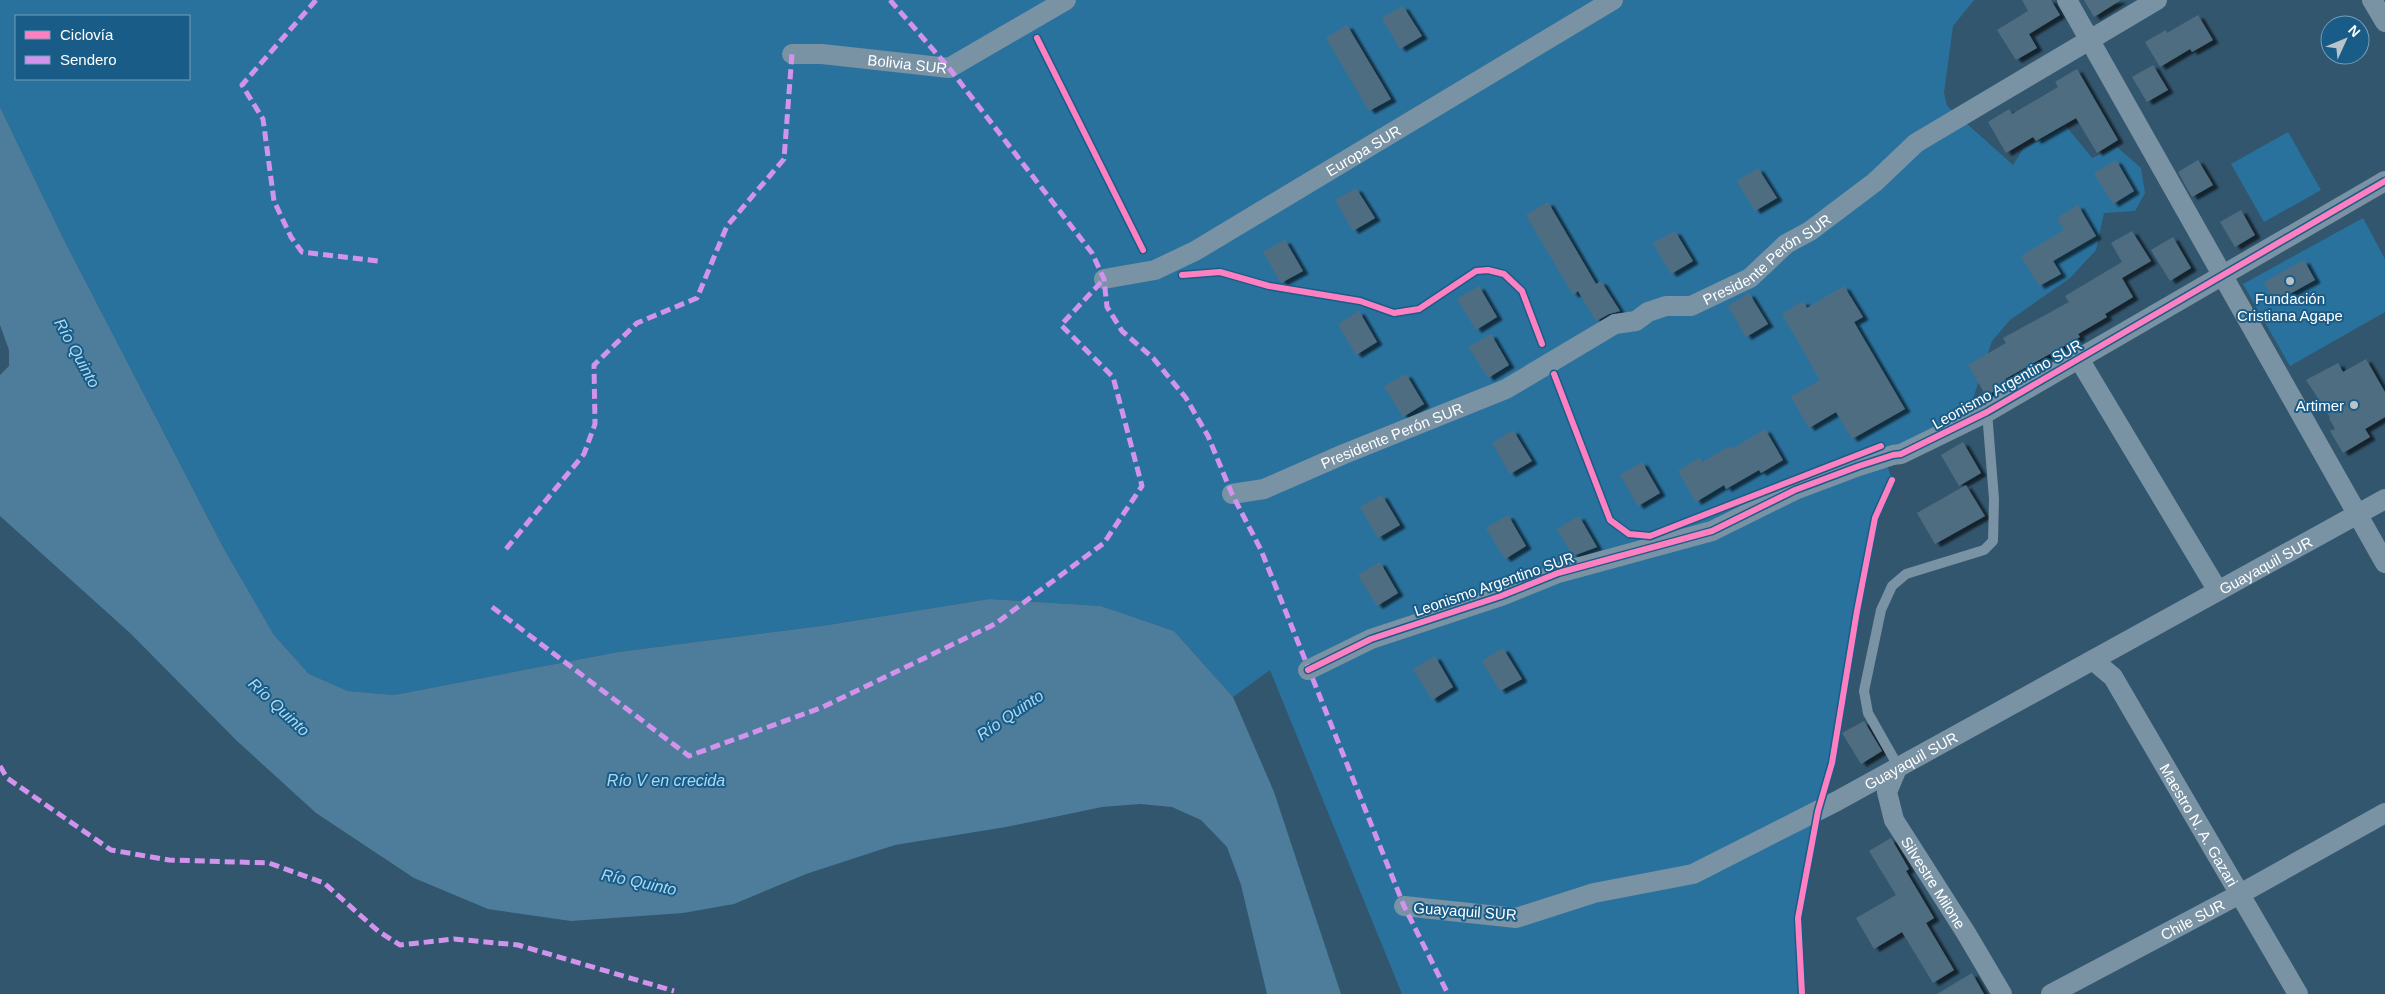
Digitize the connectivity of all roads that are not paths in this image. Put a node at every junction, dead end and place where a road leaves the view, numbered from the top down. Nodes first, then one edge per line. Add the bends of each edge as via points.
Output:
1 (1066, 0) edge
2 (1613, 0) edge
3 (2067, 0) edge
4 (2157, 0) edge
5 (2372, 0) edge
6 (2385, 22) edge
7 (2091, 40) junction
8 (792, 54) dead end
9 (2385, 181) edge
10 (2222, 274) junction
11 (1104, 279) dead end
12 (2079, 359) junction
13 (1987, 412) junction
14 (1232, 494) dead end
15 (2385, 500) edge
16 (2358, 515) junction
17 (2385, 562) edge
18 (2218, 591) junction
19 (2094, 661) junction
20 (1308, 670) dead end
21 (1898, 766) junction
22 (2385, 813) edge
23 (2240, 894) junction
24 (1404, 906) dead end
25 (2002, 994) edge
26 (2051, 994) edge
27 (2298, 994) edge

1 - 8 street, Bolivia SUR via 949,68 822,54
2 - 11 street, Europa SUR via 1195,251 1154,270
3 - 7 street
4 - 7 street, Presidente Perón SUR
5 - 6 street
7 - 10 street
7 - 14 street, Presidente Perón SUR via 1916,143 1875,182 1810,231 1786,244 1750,278 1691,306 1666,306 1648,312 1636,321 1615,324 1506,389 1264,489
9 - 10 street, Leonismo Argentino SUR
10 - 12 street, Leonismo Argentino SUR
10 - 16 street
12 - 13 street, Leonismo Argentino SUR
12 - 18 street
13 - 20 street, Leonismo Argentino SUR via 1901,454 1795,490 1712,531 1558,573 1501,596 1370,639
13 - 21 lane via 1994,499 1993,541 1984,550 1906,574 1892,586 1881,610 1864,691 1868,713
15 - 16 street, Guayaquil SUR
16 - 17 street
16 - 18 street, Guayaquil SUR
18 - 19 street, Guayaquil SUR
19 - 21 street, Guayaquil SUR
19 - 23 street, Maestro N. A. Gazari via 2113,677
21 - 24 street, Guayaquil SUR via 1818,811 1693,874 1594,893 1516,918
21 - 25 street, Silvestre Milone via 1887,792 1894,820
22 - 23 street, Chile SUR
23 - 26 street, Chile SUR
23 - 27 street, Maestro N. A. Gazari

